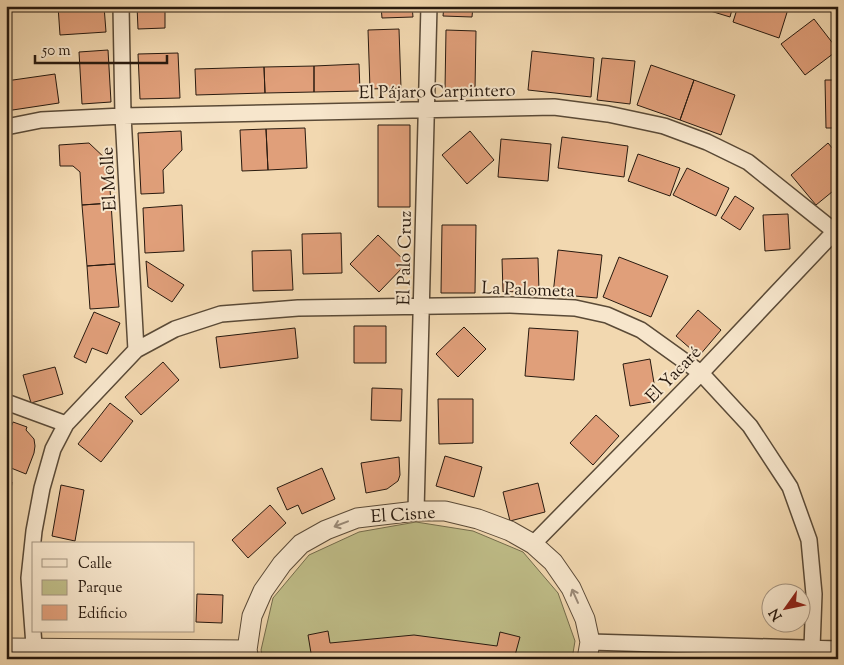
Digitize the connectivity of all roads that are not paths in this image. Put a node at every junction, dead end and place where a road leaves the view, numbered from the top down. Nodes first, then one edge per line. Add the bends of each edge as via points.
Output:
1 (121, 6) edge
2 (429, 6) edge
3 (426, 110) junction
4 (123, 116) junction
5 (6, 127) edge
6 (837, 231) edge
7 (421, 306) junction
8 (136, 350) junction
9 (701, 373) junction
10 (6, 402) edge
11 (66, 424) junction
12 (416, 511) junction
13 (33, 542) edge
14 (533, 544) junction
15 (32, 554) edge
16 (32, 608) edge
17 (34, 632) edge
18 (6, 648) edge
19 (838, 649) edge
20 (588, 651) edge
21 (812, 653) edge
22 (35, 654) edge
23 (248, 655) edge

1 - 4 street, El Molle
2 - 3 street, El Palo Cruz
3 - 4 street, El Pájaro Carpintero
3 - 6 street, El Pájaro Carpintero via 554,107 664,126 748,162
3 - 7 street, El Palo Cruz
4 - 5 street, El Pájaro Carpintero via 41,120
4 - 8 street, El Molle
6 - 9 street, El Yacaré
7 - 8 street, La Palometa via 298,308 221,314 175,329
7 - 9 street, La Palometa via 574,308 607,315 641,330
7 - 12 street, El Palo Cruz
8 - 11 street, La Palometa
9 - 14 street, El Yacaré
9 - 21 street, La Palometa via 750,426 790,487 809,540 814,594
10 - 11 street
11 - 13 street, La Palometa via 42,488
12 - 14 street, El Cisne via 445,511 478,519
12 -> 23 street, El Cisne via 357,518 301,544 263,592 252,616
20 -> 14 street, El Cisne via 585,619 571,588 553,562
15 - 16 street, La Palometa
17 - 22 street, La Palometa
18 - 22 street, El Cisne
19 - 21 street, El Cisne
20 - 21 street, El Cisne
22 - 23 street, El Cisne

